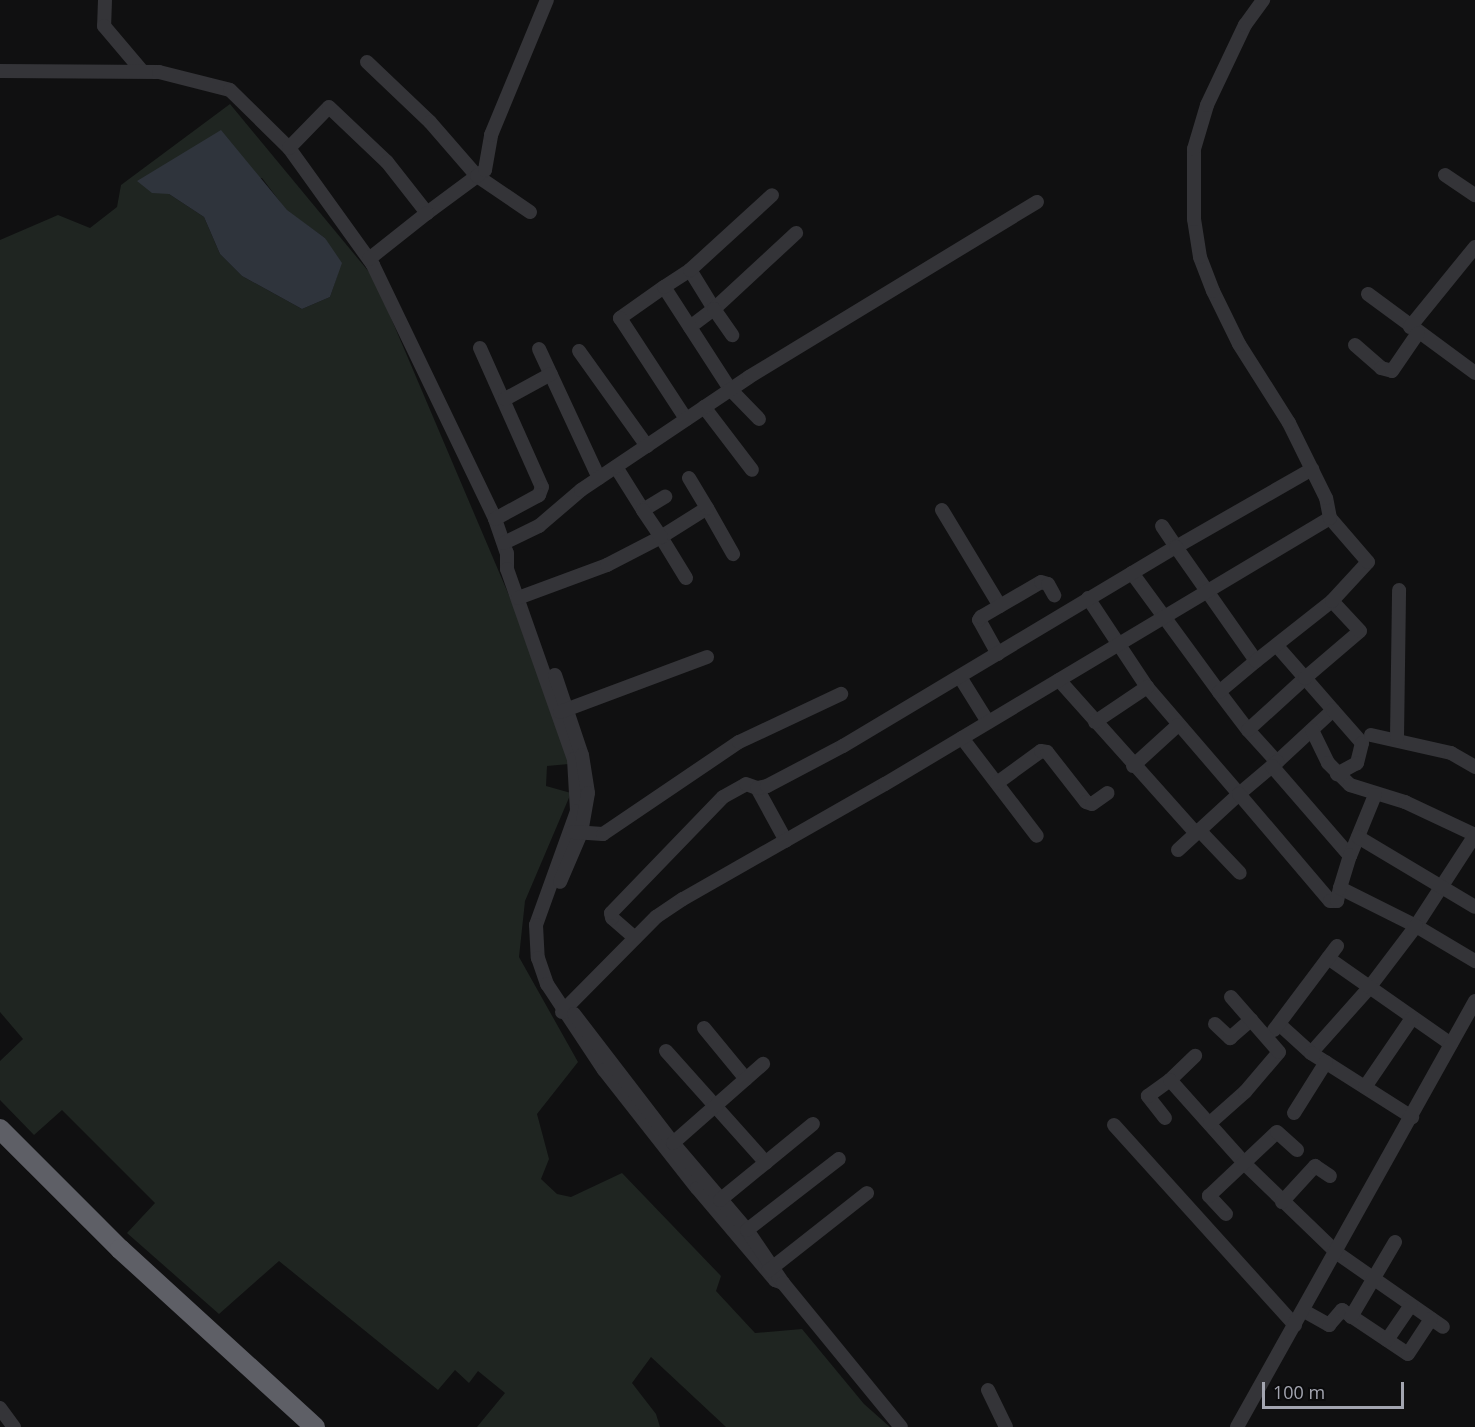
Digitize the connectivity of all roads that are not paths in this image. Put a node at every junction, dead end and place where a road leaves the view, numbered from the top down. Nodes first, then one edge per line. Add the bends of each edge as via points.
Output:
1 (105, 0) edge
2 (547, 0) edge
3 (1263, 0) edge
4 (367, 62) dead end
5 (0, 71) edge
6 (142, 71) junction
7 (289, 148) junction
8 (1445, 175) dead end
9 (477, 176) junction
10 (771, 195) dead end
11 (1475, 195) edge
12 (1037, 202) dead end
13 (530, 212) dead end
14 (427, 213) junction
15 (796, 233) dead end
16 (1475, 248) edge
17 (369, 259) junction
18 (690, 270) junction
19 (664, 287) junction
20 (1368, 294) dead end
21 (714, 309) junction
22 (690, 327) junction
23 (1414, 330) junction
24 (732, 335) dead end
25 (1355, 345) dead end
26 (480, 348) dead end
27 (539, 349) dead end
28 (579, 351) dead end
29 (1475, 373) edge
30 (551, 374) junction
31 (730, 389) junction
32 (505, 399) junction
33 (704, 406) junction
34 (686, 419) junction
35 (759, 419) dead end
36 (647, 446) junction
37 (616, 466) junction
38 (1312, 469) junction
39 (752, 470) dead end
40 (599, 478) junction
41 (689, 478) dead end
42 (665, 496) dead end
43 (707, 508) junction
44 (643, 510) junction
45 (942, 510) dead end
46 (1330, 518) junction
47 (495, 519) junction
48 (1162, 526) dead end
49 (661, 537) junction
50 (506, 548) junction
51 (1176, 548) junction
52 (733, 554) dead end
53 (1132, 573) junction
54 (686, 578) dead end
55 (1399, 590) dead end
56 (1206, 592) junction
57 (522, 596) junction
58 (1054, 596) dead end
59 (1088, 598) junction
60 (1332, 601) junction
61 (1000, 606) junction
62 (1163, 618) junction
63 (1120, 644) junction
64 (1276, 646) junction
65 (998, 654) junction
66 (707, 657) dead end
67 (1256, 661) junction
68 (960, 677) junction
69 (1305, 678) junction
70 (1059, 680) junction
71 (1147, 687) junction
72 (1219, 692) junction
73 (841, 694) dead end
74 (563, 711) junction
75 (1332, 711) junction
76 (1095, 722) junction
77 (988, 723) junction
78 (1179, 724) junction
79 (1248, 730) junction
80 (1311, 730) junction
81 (1371, 735) dead end
82 (962, 738) junction
83 (1397, 738) junction
84 (1275, 764) junction
85 (1132, 766) junction
86 (1475, 767) edge
87 (1336, 774) junction
88 (997, 783) junction
89 (757, 788) junction
90 (1108, 793) dead end
91 (1239, 794) junction
92 (1375, 795) junction
93 (576, 832) junction
94 (1198, 832) junction
95 (1475, 835) edge
96 (1037, 836) dead end
97 (1358, 837) junction
98 (786, 841) junction
99 (1178, 850) dead end
100 (1350, 856) junction
101 (1240, 873) dead end
102 (1340, 888) junction
103 (1443, 888) junction
104 (1475, 907) edge
105 (1416, 926) junction
106 (635, 938) junction
107 (1337, 946) dead end
108 (1328, 958) junction
109 (1475, 961) edge
110 (1369, 988) junction
111 (1231, 997) dead end
112 (1475, 1001) edge
113 (565, 1008) junction
114 (1412, 1018) junction
115 (1251, 1020) junction
116 (1215, 1024) dead end
117 (1279, 1024) junction
118 (704, 1028) dead end
119 (1267, 1039) junction
120 (1451, 1044) junction
121 (666, 1051) dead end
122 (1311, 1053) junction
123 (1195, 1056) dead end
124 (1326, 1062) junction
125 (763, 1064) dead end
126 (746, 1079) junction
127 (1170, 1080) junction
128 (1365, 1087) junction
129 (715, 1107) junction
130 (1294, 1113) dead end
131 (1412, 1117) junction
132 (1165, 1118) dead end
133 (1210, 1123) junction
134 (813, 1124) dead end
135 (1114, 1125) dead end
136 (0, 1129) edge
137 (674, 1143) junction
138 (1297, 1150) dead end
139 (839, 1159) dead end
140 (766, 1163) junction
141 (1246, 1165) junction
142 (1330, 1176) dead end
143 (867, 1193) dead end
144 (720, 1200) junction
145 (1282, 1202) junction
146 (1226, 1214) dead end
147 (747, 1230) junction
148 (1395, 1242) dead end
149 (1337, 1253) junction
150 (771, 1268) junction
151 (1375, 1280) junction
152 (1411, 1305) junction
153 (1304, 1311) junction
154 (1351, 1317) junction
155 (1295, 1325) junction
156 (1387, 1340) junction
157 (988, 1390) dead end
158 (0, 1408) edge
159 (14, 1427) edge
160 (315, 1427) edge
161 (901, 1427) edge
162 (1006, 1427) edge
163 (1237, 1427) edge

1 - 6 street via 104,26
2 - 9 street via 491,135 485,170
3 - 38 street via 1245,25 1207,105 1194,148 1194,219 1200,257 1239,344 1289,423
4 - 9 street via 430,122
5 - 6 street
6 - 7 street via 230,90
7 - 14 street via 329,107 387,162
7 - 17 street
8 - 11 street
9 - 13 street
9 - 14 street
10 - 18 street
12 - 31 street
14 - 17 street
15 - 21 street
16 - 23 street
17 - 47 street
18 - 19 street
18 - 21 street
19 - 22 street
19 - 34 street via 620,318
20 - 23 street
21 - 22 street
21 - 24 street
22 - 31 street
23 - 25 street via 1392,371 1381,368
23 - 29 street
26 - 32 street
27 - 30 street
28 - 36 street
30 - 32 street
30 - 40 street
31 - 33 street
31 - 35 street
32 - 47 street via 542,493
33 - 34 street
33 - 39 street
34 - 36 street
36 - 37 street
37 - 40 street
37 - 44 street
38 - 46 street
38 - 51 street
40 - 50 street
41 - 43 street
42 - 44 street
43 - 49 street
43 - 52 street
44 - 49 street
45 - 61 street
46 - 56 street
46 - 60 street via 1368,562
47 - 50 street
48 - 51 street
49 - 54 street
49 - 57 street via 607,565
50 - 57 street via 507,569
51 - 53 street
51 - 56 street
53 - 59 street
53 - 62 street
55 - 83 street
56 - 62 street
56 - 67 street
57 - 74 street
58 - 61 street via 1048,584 1041,582
59 - 63 street
59 - 65 street
60 - 64 street
60 - 69 street via 1360,631
61 - 65 street via 979,620
62 - 63 street
62 - 72 street
63 - 70 street
63 - 71 street
64 - 67 street
64 - 69 street
65 - 68 street
66 - 74 street
67 - 72 street
68 - 77 street
68 - 89 street via 843,747
69 - 75 street
69 - 79 street
70 - 76 street
70 - 77 street
71 - 76 street
71 - 78 street
72 - 79 street
73 - 93 street via 739,742 603,834
74 - 93 street via 577,782
75 - 80 street
75 - 87 street via 1362,743 1357,763
76 - 85 street
77 - 82 street
78 - 85 street
78 - 91 street
79 - 84 street
80 - 84 street
80 - 87 street
81 - 83 street
82 - 88 street
82 - 98 street
83 - 86 street via 1452,753
84 - 91 street
84 - 100 street
85 - 94 street
87 - 92 street
88 - 90 street via 1035,755 1047,752 1086,802 1092,804
88 - 96 street
89 - 98 street
89 - 106 street via 746,784 723,797 611,913
91 - 94 street
91 - 102 street via 1324,896 1334,902
92 - 95 street via 1405,802
92 - 97 street
93 - 113 street via 535,934 540,965
94 - 99 street
94 - 101 street
95 - 103 street
97 - 100 street
97 - 103 street
98 - 106 street via 683,898
100 - 102 street
102 - 105 street
103 - 104 street
103 - 105 street
105 - 109 street
105 - 110 street
106 - 113 street
107 - 108 street
108 - 110 street
108 - 117 street
110 - 114 street
110 - 122 street
111 - 115 street
112 - 120 street
113 - 137 street
113 - 150 street via 697,1188
114 - 120 street
114 - 128 street
115 - 116 street via 1230,1038
115 - 119 street
117 - 119 street
117 - 122 street
118 - 126 street
119 - 133 street via 1279,1052 1245,1092
120 - 131 street
121 - 129 street
122 - 124 street
123 - 127 street
124 - 128 street
124 - 130 street
125 - 126 street
126 - 129 street
127 - 132 street via 1148,1096
127 - 133 street
128 - 131 street
129 - 137 street
129 - 140 street
131 - 149 street
133 - 141 street
134 - 140 street
135 - 155 street
136 - 160 highway via 120,1249
137 - 144 street
138 - 141 street via 1277,1132
139 - 147 street
140 - 144 street
141 - 145 street
141 - 146 street via 1209,1196
142 - 145 street via 1315,1166
143 - 150 street
144 - 147 street
145 - 149 street
147 - 150 street
148 - 151 street
149 - 151 street
149 - 153 street
150 - 161 street
151 - 152 street
151 - 154 street
152 - 156 street
152 - 156 street via 1437,1323 1408,1354
153 - 154 street via 1329,1325 1342,1310
153 - 155 street
154 - 156 street
155 - 163 street
157 - 162 street
158 - 159 street

